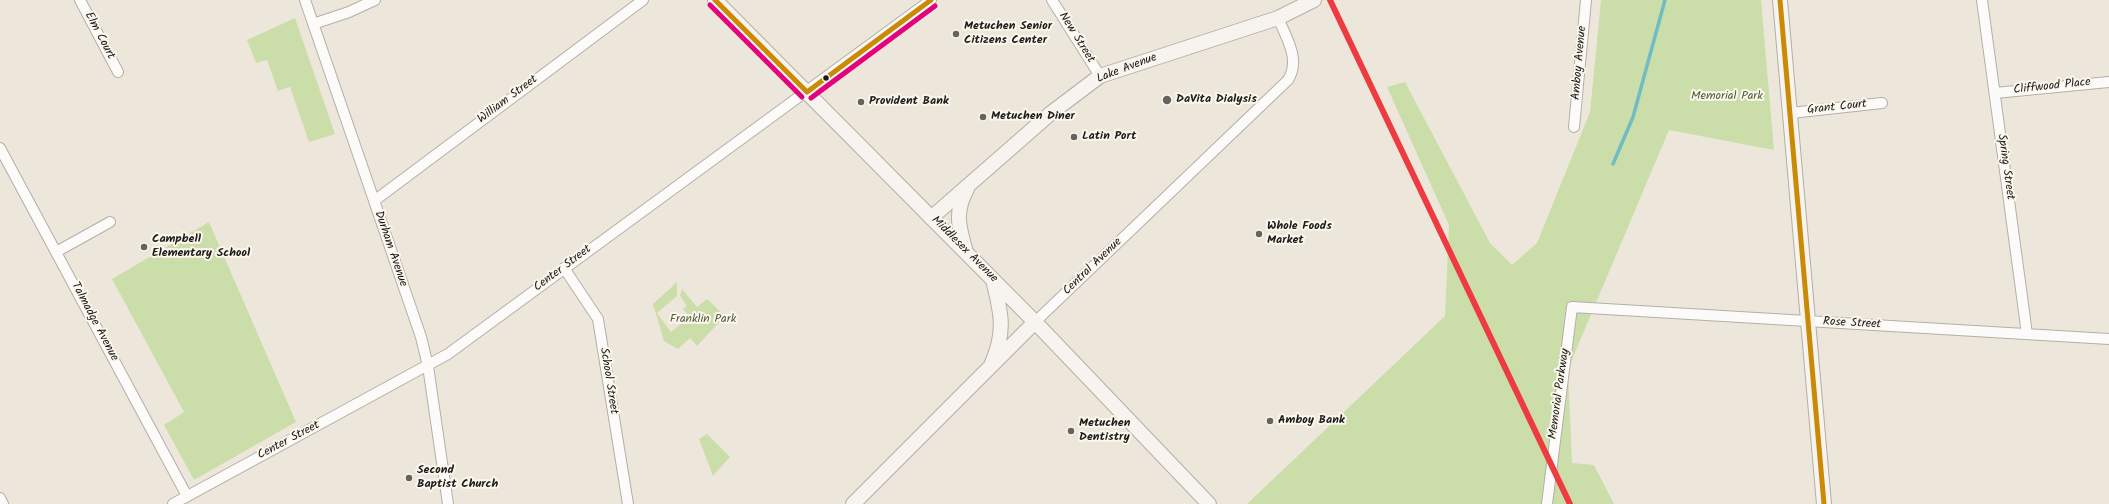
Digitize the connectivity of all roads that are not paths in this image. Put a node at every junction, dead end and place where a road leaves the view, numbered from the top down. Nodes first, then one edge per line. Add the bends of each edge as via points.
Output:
1 (80, 0) edge
2 (305, 0) edge
3 (375, 0) edge
4 (643, 0) edge
5 (715, 0) edge
6 (931, 0) edge
7 (1052, 0) edge
8 (1314, 0) edge
9 (1586, 0) edge
10 (1780, 0) edge
11 (1982, 0) edge
12 (1278, 18) junction
13 (313, 24) junction
14 (118, 72) dead end
15 (1100, 76) junction
16 (2109, 82) edge
17 (807, 92) junction
18 (1995, 93) junction
19 (1882, 103) dead end
20 (1791, 113) junction
21 (1574, 127) dead end
22 (0, 148) edge
23 (969, 185) junction
24 (374, 201) junction
25 (931, 218) junction
26 (110, 222) dead end
27 (56, 252) junction
28 (967, 254) junction
29 (564, 268) junction
30 (993, 280) junction
31 (1572, 307) joint
32 (1808, 321) junction
33 (1035, 322) junction
34 (2027, 334) junction
35 (2109, 339) edge
36 (428, 366) junction
37 (989, 370) junction
38 (187, 496) junction
39 (0, 498) edge
40 (3, 504) edge
41 (173, 504) edge
42 (448, 504) edge
43 (628, 504) edge
44 (853, 504) edge
45 (1209, 504) edge
46 (1547, 504) edge
47 (1824, 504) edge

1 - 14 street, Elm Court
2 - 13 street, Durham Avenue
3 - 13 street
4 - 24 street, William Street
5 - 17 street, Middlesex Avenue
6 - 17 street, Center Street
7 - 15 street, New Street
8 - 12 street, Lake Avenue
9 - 21 street, Amboy Avenue
10 - 20 street
11 - 18 street, Spring Street
12 - 15 street, Lake Avenue
12 - 33 street, Central Avenue via 1294,58 1293,70 1288,80
13 - 24 street, Durham Avenue
15 - 23 street, Lake Avenue via 1051,112
16 - 18 street, Cliffwood Place
17 - 25 street, Middlesex Avenue
17 - 29 street, Center Street
18 - 34 street, Spring Street
19 - 20 street, Grant Court
20 - 32 street
22 - 27 street, Talmadge Avenue
23 - 25 street, Lake Avenue
23 - 28 street via 961,200 958,214
24 - 36 street, Durham Avenue
25 - 28 street, Middlesex Avenue
26 - 27 street
27 - 38 street, Talmadge Avenue
28 - 30 street, Middlesex Avenue
29 - 36 street, Center Street
29 - 43 street, School Street via 598,319
30 - 33 street, Middlesex Avenue
30 - 37 street via 1001,310 1002,327 998,350
31 - 32 street, Rose Street
31 - 46 street, Memorial Parkway
32 - 34 street, Rose Street
32 - 47 street
33 - 37 street, Central Avenue
33 - 45 street, Middlesex Avenue
34 - 35 street, Rose Street
36 - 38 street, Center Street
36 - 42 street, Durham Avenue
37 - 44 street, Central Avenue
38 - 41 street, Center Street
39 - 40 street

